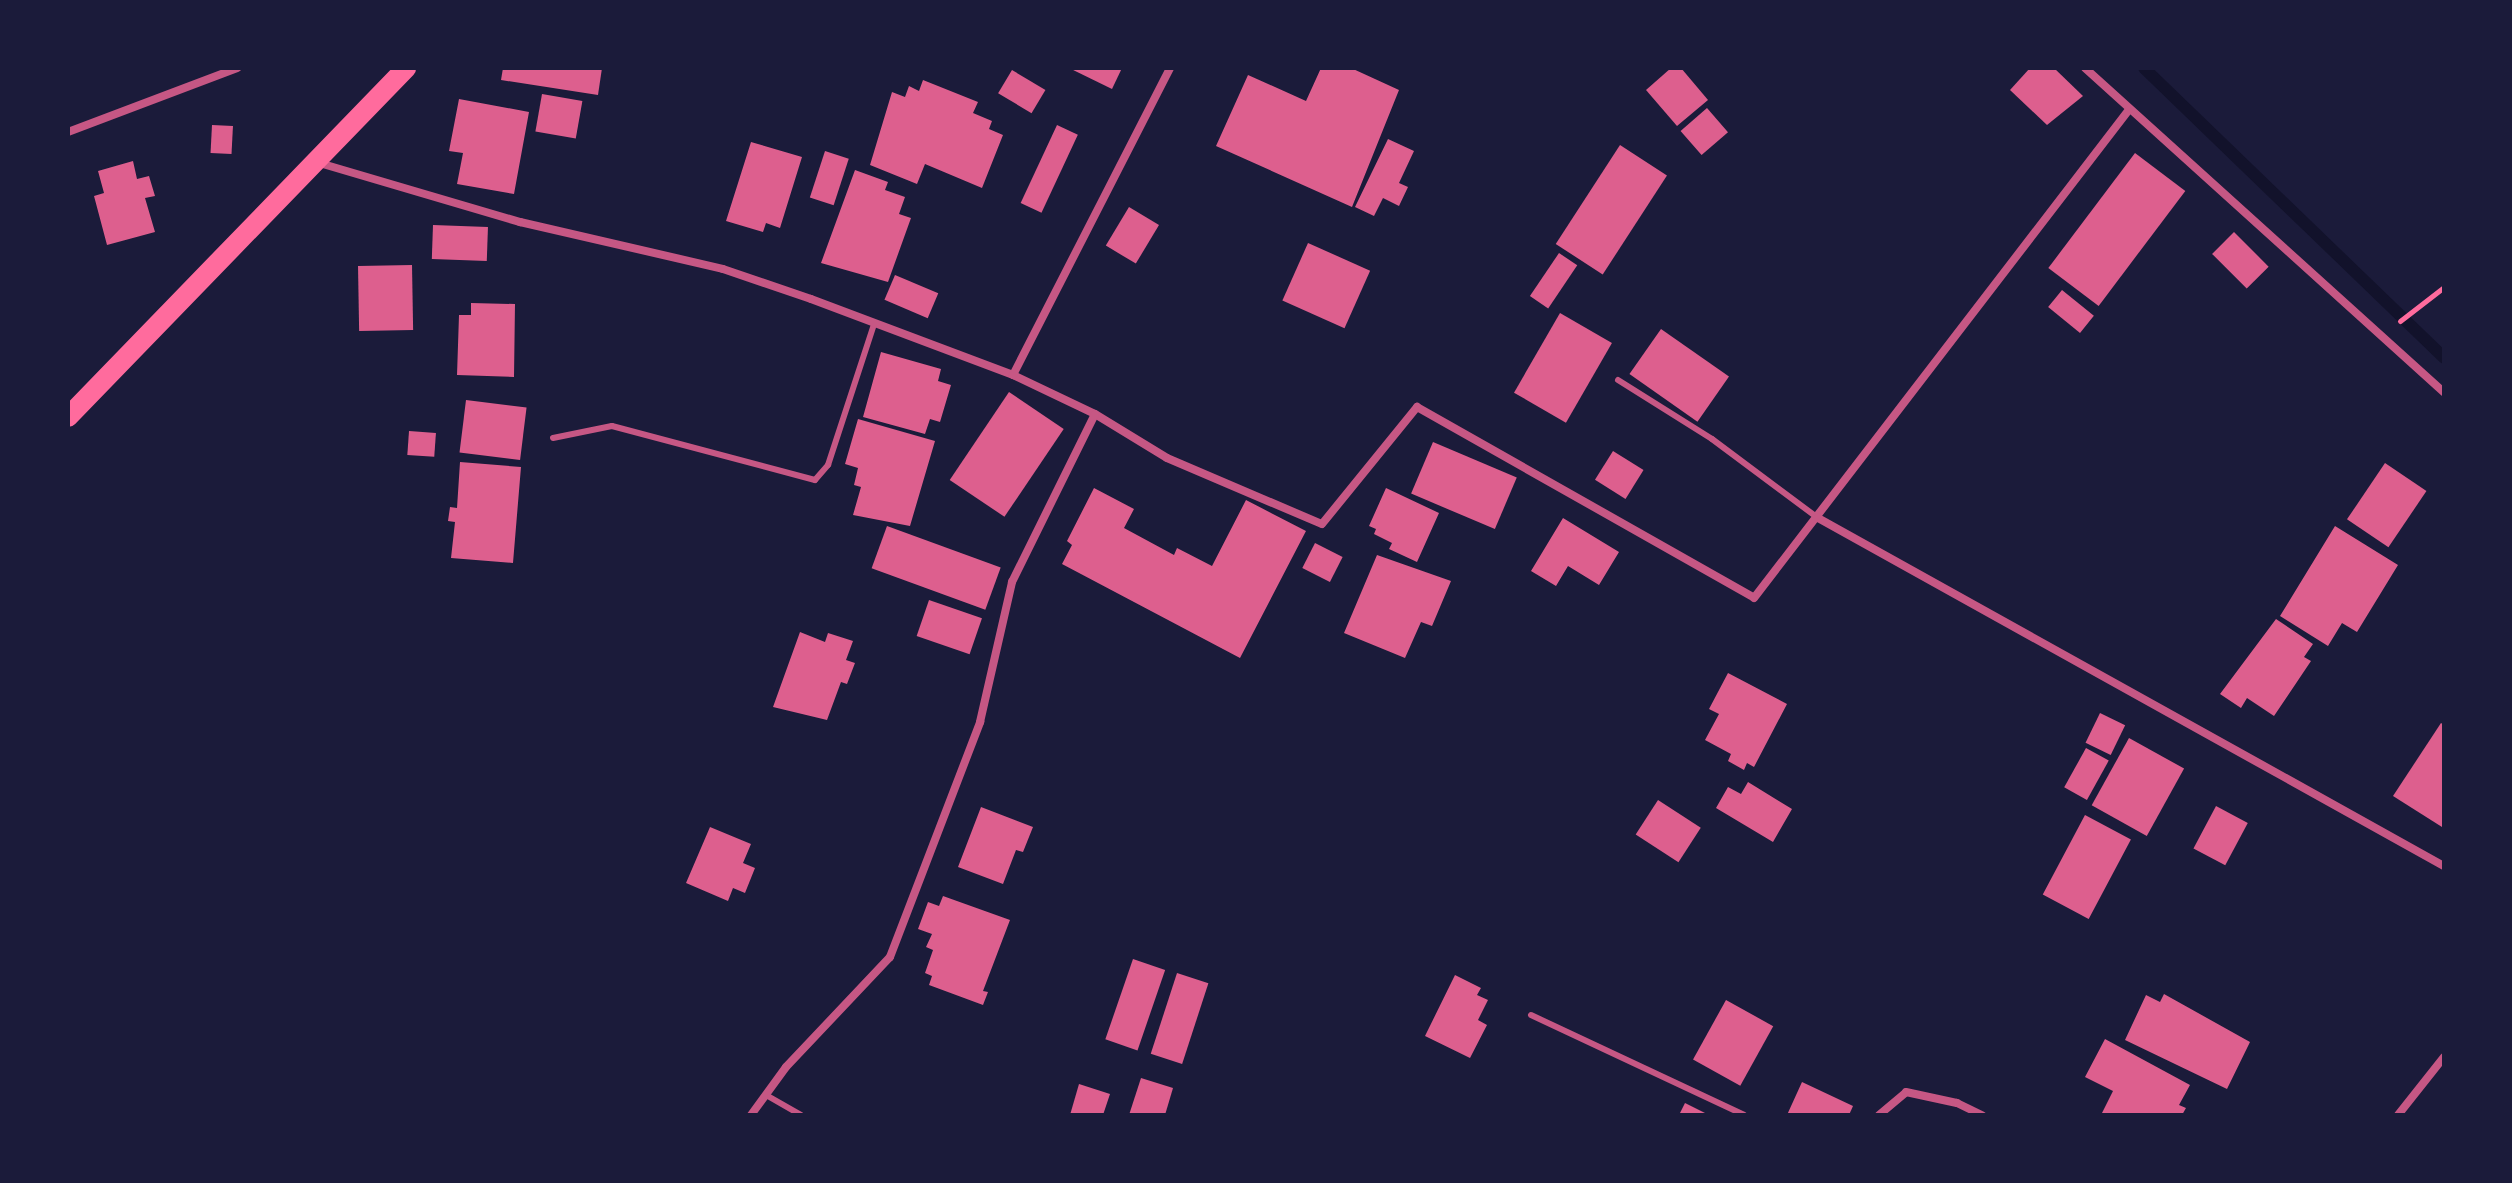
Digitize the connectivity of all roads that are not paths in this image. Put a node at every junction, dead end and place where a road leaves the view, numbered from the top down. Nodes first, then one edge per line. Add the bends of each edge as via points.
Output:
1 (237, 68) edge
2 (406, 68) edge
3 (1170, 68) edge
4 (2085, 68) edge
5 (2128, 111) junction
6 (68, 132) edge
7 (311, 161) junction
8 (874, 324) junction
9 (1013, 375) junction
10 (1618, 380) dead end
11 (2444, 392) edge
12 (1095, 414) junction
13 (68, 417) edge
14 (553, 438) dead end
15 (1818, 518) junction
16 (2444, 866) edge
17 (1531, 1015) dead end
18 (2444, 1057) edge
19 (766, 1095) junction
20 (751, 1115) edge
21 (801, 1115) edge
22 (1744, 1115) edge
23 (1879, 1115) edge
24 (1982, 1115) edge
25 (2398, 1115) edge

1 - 6 street
2 - 7 main road
3 - 9 street
4 - 5 street
5 - 11 street
5 - 15 street
7 - 8 street via 520,222 723,269
7 - 13 main road
8 - 9 street
8 - 14 lane via 828,465 815,480 612,426
9 - 12 street
10 - 15 lane via 1712,439
12 - 15 street via 1167,458 1322,524 1417,407 1754,598
12 - 19 street via 1012,582 980,722 890,957
15 - 16 street
17 - 22 lane
18 - 25 street
19 - 20 street
19 - 21 lane
23 - 24 street via 1906,1092 1957,1103

